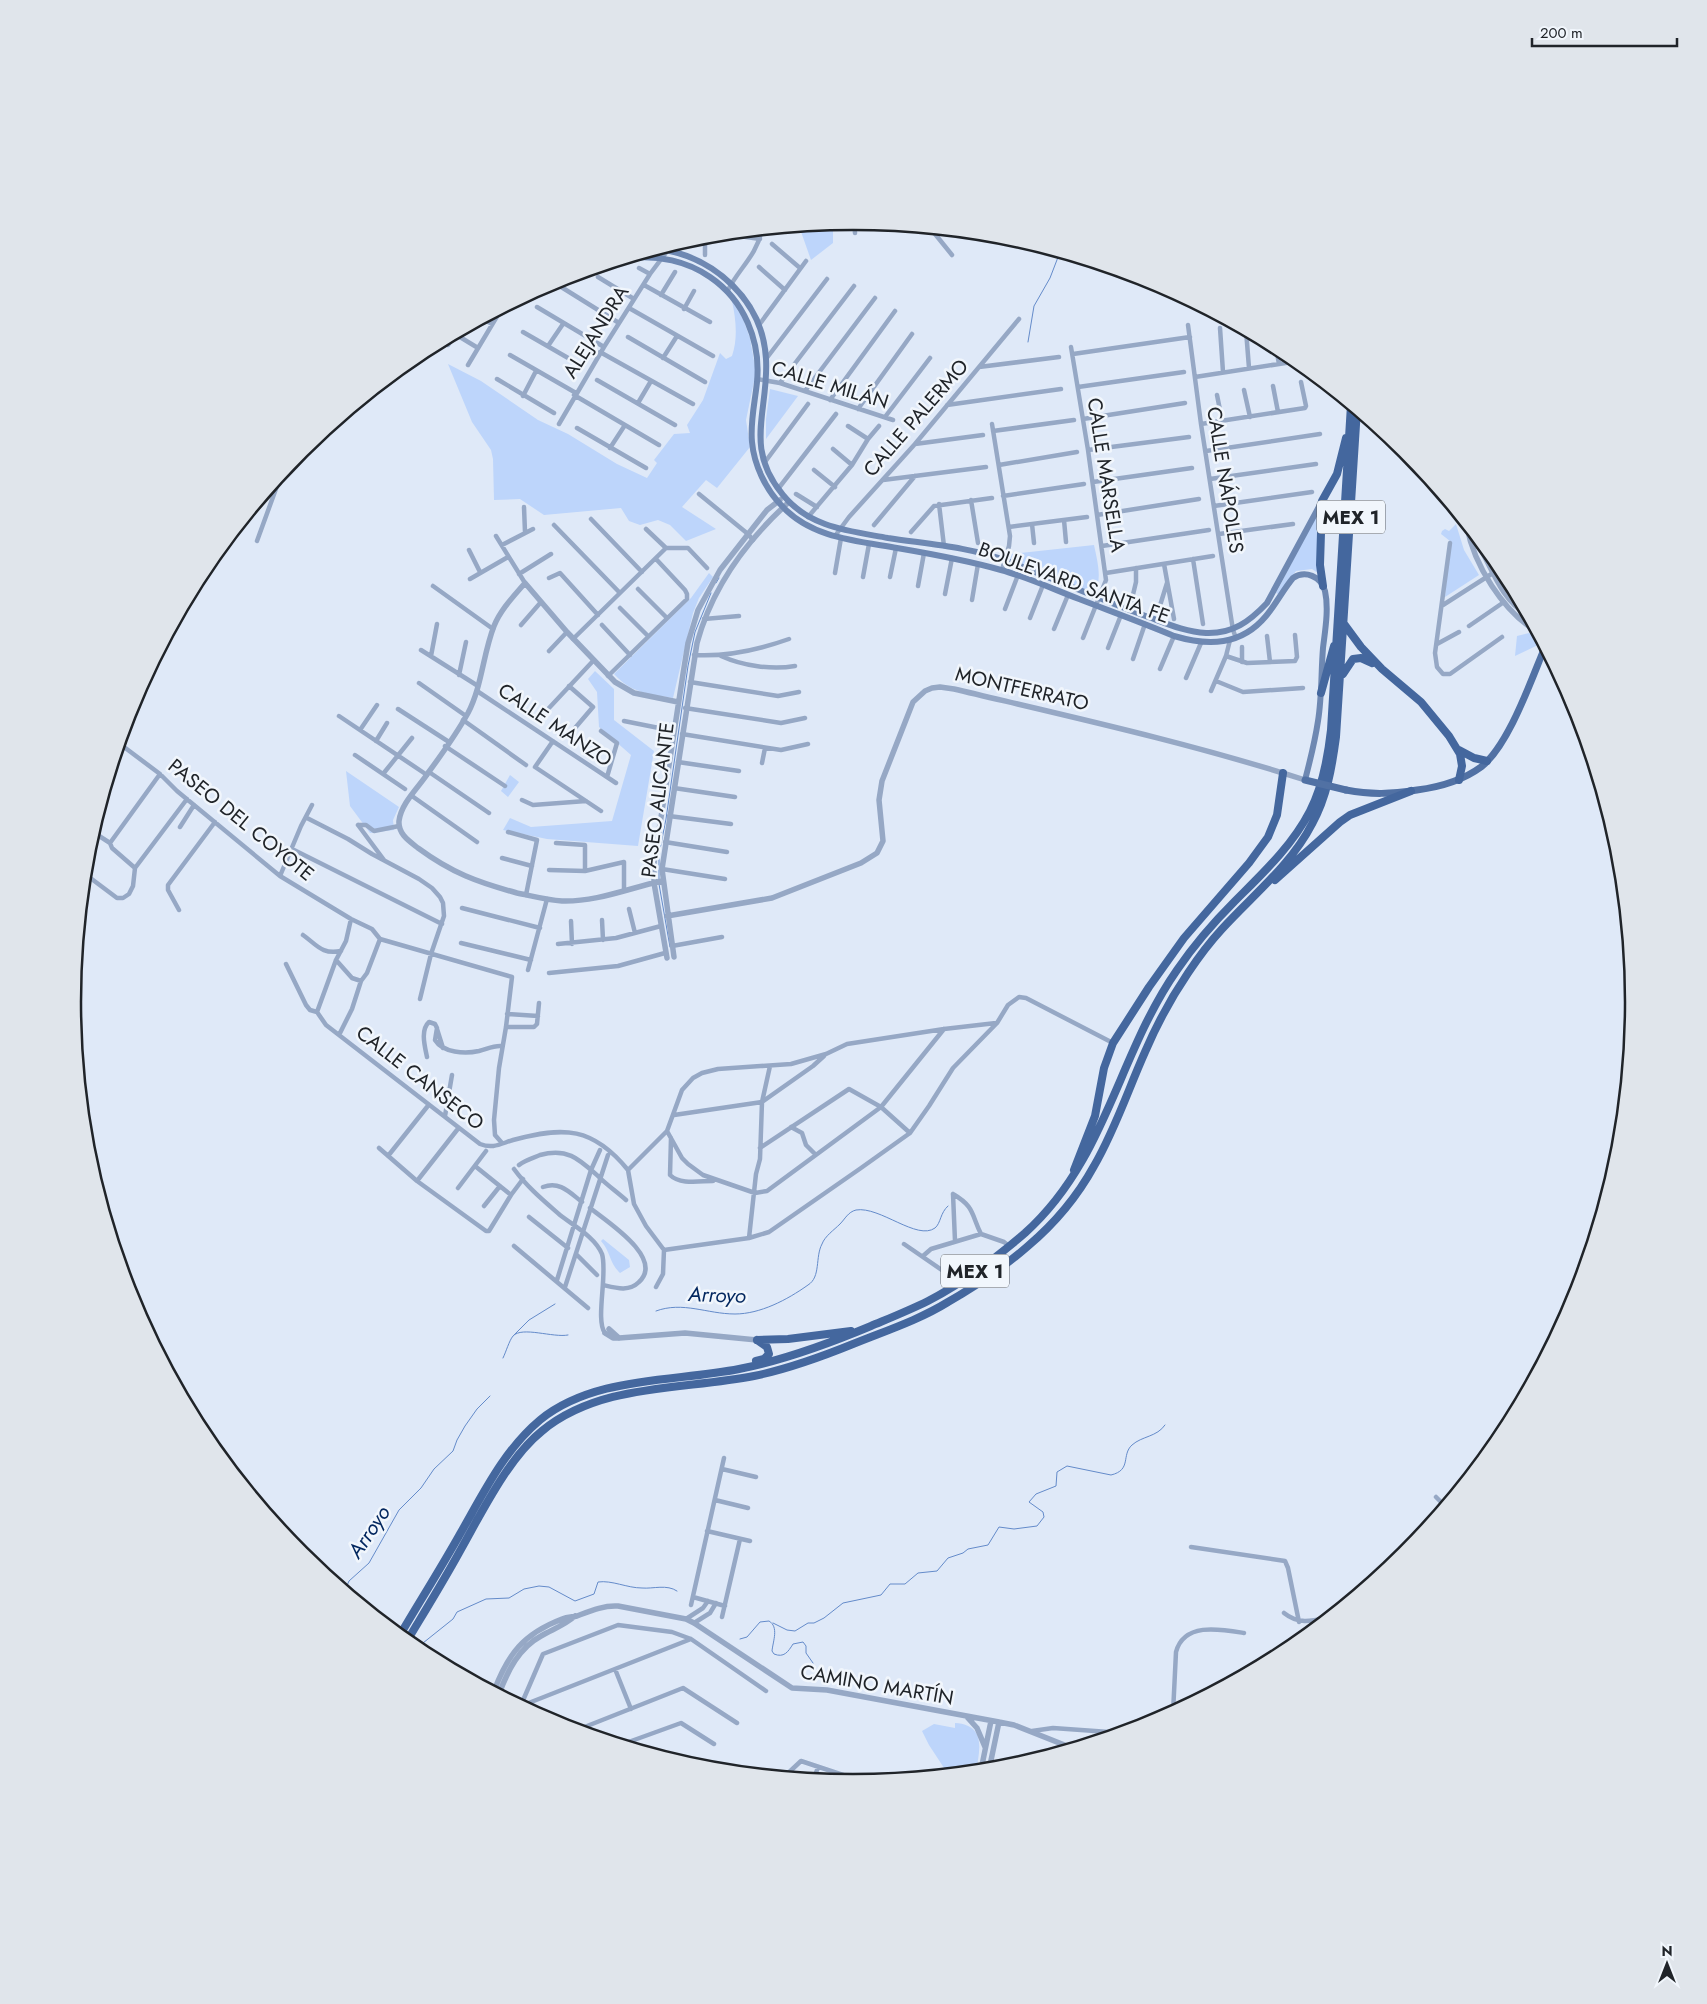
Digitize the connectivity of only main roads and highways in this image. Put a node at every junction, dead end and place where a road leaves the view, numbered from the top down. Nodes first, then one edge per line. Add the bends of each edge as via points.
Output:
1 (674, 252) edge
2 (647, 258) edge
3 (1351, 411) edge
4 (1357, 416) edge
5 (1350, 420) junction
6 (1322, 501) junction
7 (838, 535) junction
8 (1323, 586) junction
9 (1344, 624) junction
10 (1338, 634) junction
11 (1542, 653) edge
12 (1382, 669) junction
13 (1340, 681) junction
14 (1321, 693) junction
15 (1459, 750) junction
16 (1487, 761) junction
17 (1284, 773) road end
18 (1305, 780) joint
19 (1459, 780) junction
20 (1411, 791) junction
21 (1265, 885) junction
22 (1070, 1181) junction
23 (861, 1330) junction
24 (735, 1370) junction
25 (403, 1629) edge
26 (411, 1635) edge

1 - 7 main road, BOULEVARD SANTA FE via 704,263 731,283 746,301 758,325 766,359 759,431 765,462 784,497 808,517
2 - 7 main road, BOULEVARD SANTA FE via 661,258 708,275 741,309 749,324 756,353 752,430 756,463 783,508 804,524
3 - 5 highway, MEX 1
4 - 9 highway, MEX 1
5 - 6 highway via 1337,474
5 - 10 highway, MEX 1
6 - 7 main road, BOULEVARD SANTA FE via 1270,597 1251,619 1233,630 1214,633 1185,630 1005,560 944,546
6 - 8 highway via 1320,565
7 - 8 main road, BOULEVARD SANTA FE via 1002,570 1174,636 1201,643 1233,639 1264,618 1299,574 1313,576
8 - 14 main road via 1326,604
9 - 12 highway
9 - 13 highway, MEX 1
10 - 14 highway
10 - 22 highway, MEX 1 via 1327,758 1311,810 1288,845 1201,937 1174,972 1147,1019 1100,1128
11 - 16 main road via 1510,727
12 - 13 highway via 1366,659 1353,659
12 - 15 highway via 1421,702
13 - 21 highway, MEX 1 via 1333,760 1322,802 1298,846
14 - 18 main road
15 - 16 highway
15 - 19 highway via 1462,766
16 - 19 main road
17 - 22 highway via 1277,815 1268,837 1184,938 1113,1043 1094,1116
18 - 20 main road, bridge via 1378,795
19 - 20 main road
20 - 21 highway via 1350,815 1274,881
21 - 26 highway, MEX 1 via 1220,930 1187,974 1157,1024 1094,1168 1052,1224 1026,1247 947,1303 803,1363 754,1376 605,1398 564,1415 531,1441 509,1469
22 - 23 highway, MEX 1 via 1039,1219 975,1271 928,1301
23 - 24 highway, MEX 1 via 803,1353
23 - 24 highway via 757,1340 767,1346 768,1356
24 - 25 highway, MEX 1 via 595,1393 566,1404 540,1420 505,1458

